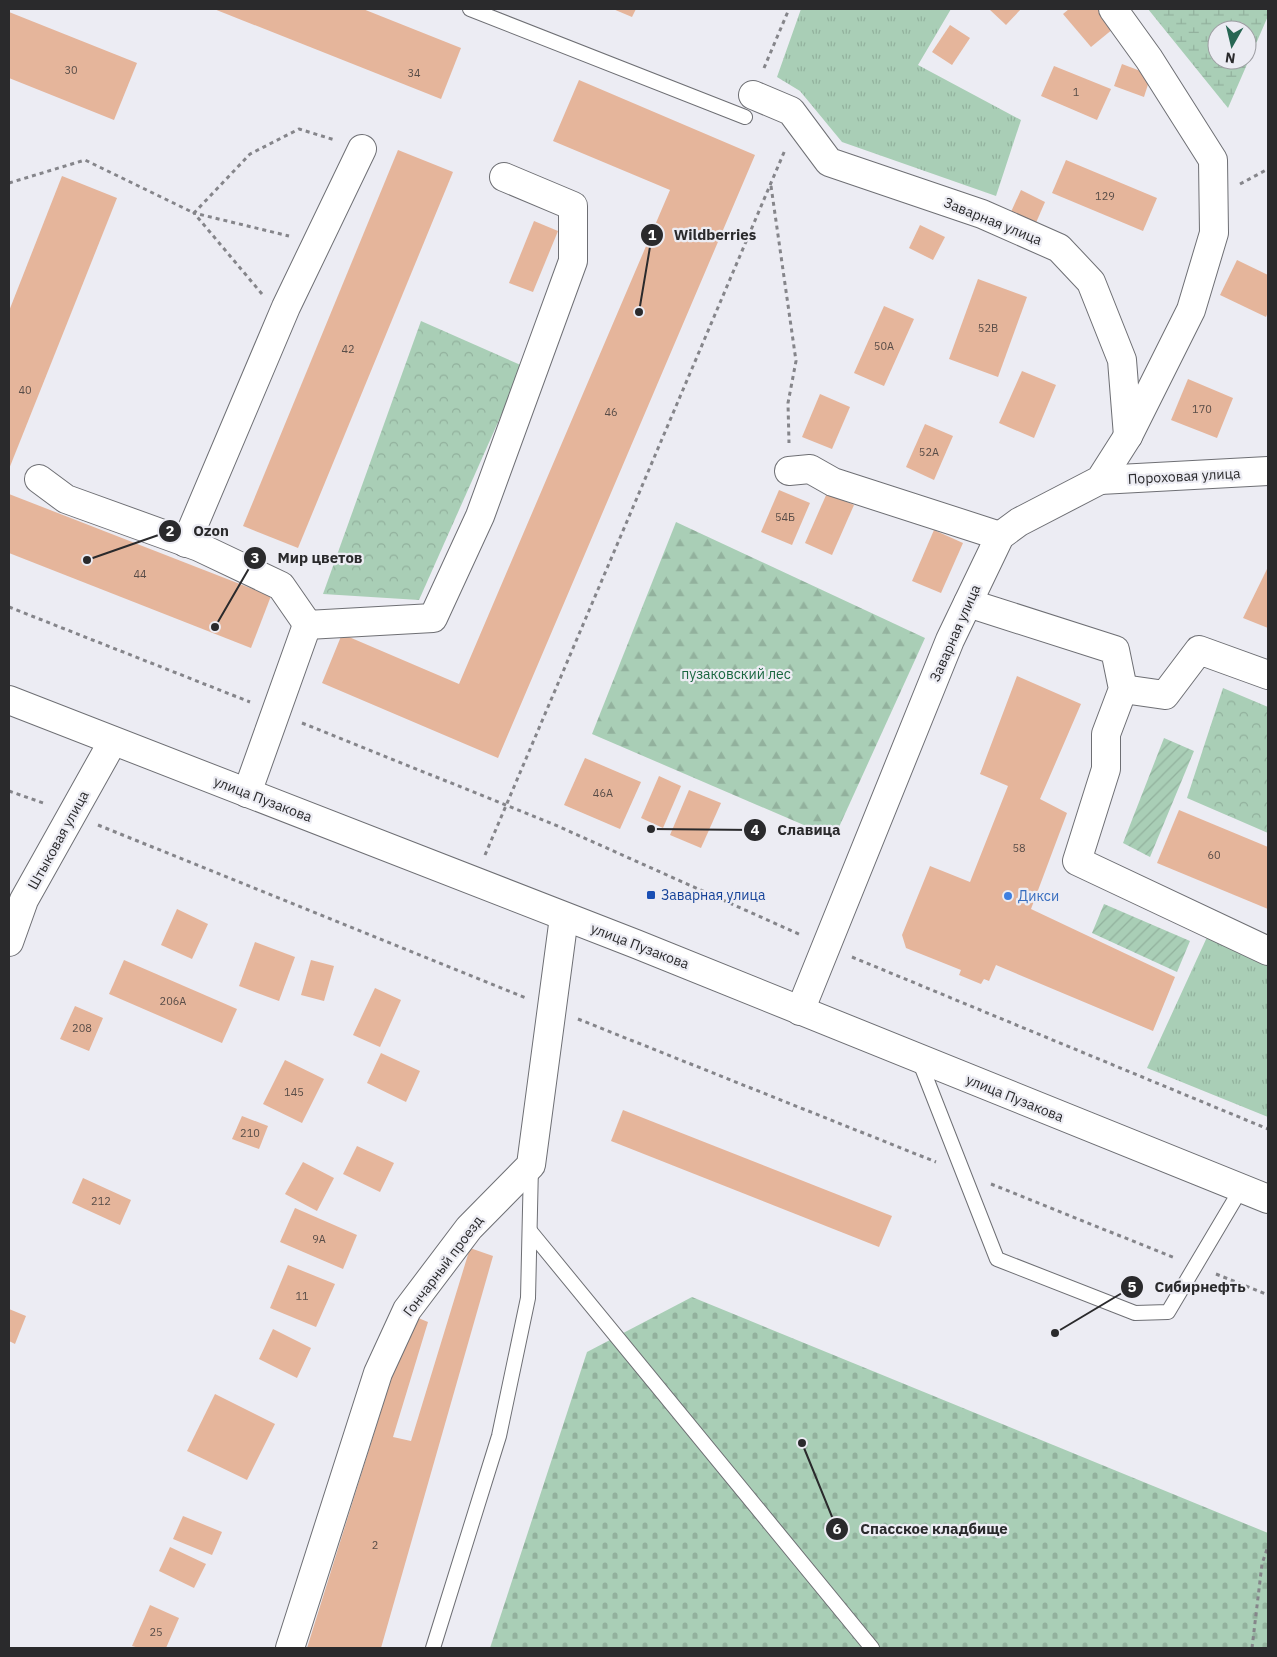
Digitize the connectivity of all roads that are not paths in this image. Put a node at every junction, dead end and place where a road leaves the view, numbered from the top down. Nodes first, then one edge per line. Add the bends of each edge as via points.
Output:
1 (470, 9) edge
2 (1113, 9) edge
3 (749, 106) joint
4 (362, 149) road end
5 (504, 177) dead end
6 (1128, 436) junction
7 (789, 471) road end
8 (1268, 472) edge
9 (40, 479) dead end
10 (1100, 480) junction
11 (1000, 536) junction
12 (186, 543) junction
13 (968, 603) junction
14 (308, 625) junction
15 (1268, 676) edge
16 (1123, 689) junction
17 (9, 700) edge
18 (113, 741) junction
19 (248, 793) junction
20 (564, 917) junction
21 (9, 942) edge
22 (1268, 951) edge
23 (800, 1011) junction
24 (919, 1059) junction
25 (531, 1165) junction
26 (1241, 1189) junction
27 (1268, 1200) edge
28 (530, 1231) junction
29 (290, 1648) edge
30 (433, 1648) edge
31 (872, 1648) edge

1 - 3 lane
2 - 6 street via 1213,160 1214,234 1191,310
3 - 6 street, Заварная улица via 791,112 829,162 982,214 1059,248 1091,282 1122,360
4 - 12 street via 282,318
5 - 14 street via 573,206 573,261 480,516 433,618
6 - 10 street
7 - 11 street via 810,469 833,482
8 - 10 street, Пороховая улица
9 - 12 street via 66,499
10 - 11 street, Заварная улица via 1019,522
11 - 13 street, Заварная улица
12 - 14 street via 281,586
13 - 16 street via 1116,650
13 - 23 street, Заварная улица via 950,640
14 - 19 street
15 - 16 street via 1199,650 1165,695
16 - 22 street via 1106,734 1106,769 1077,861
17 - 18 street, улица Пузакова
18 - 19 street, улица Пузакова
18 - 21 street, Штыковая улица via 24,900
19 - 20 street, улица Пузакова
20 - 23 street, улица Пузакова
20 - 25 street
23 - 24 street, улица Пузакова
24 - 26 street, улица Пузакова
24 - 26 lane via 997,1259 1135,1313 1168,1312
25 - 28 lane
25 - 29 street, Гончарный проезд via 469,1228 407,1310 378,1373
26 - 27 street, улица Пузакова
28 - 30 lane via 528,1298 499,1436
28 - 31 lane

